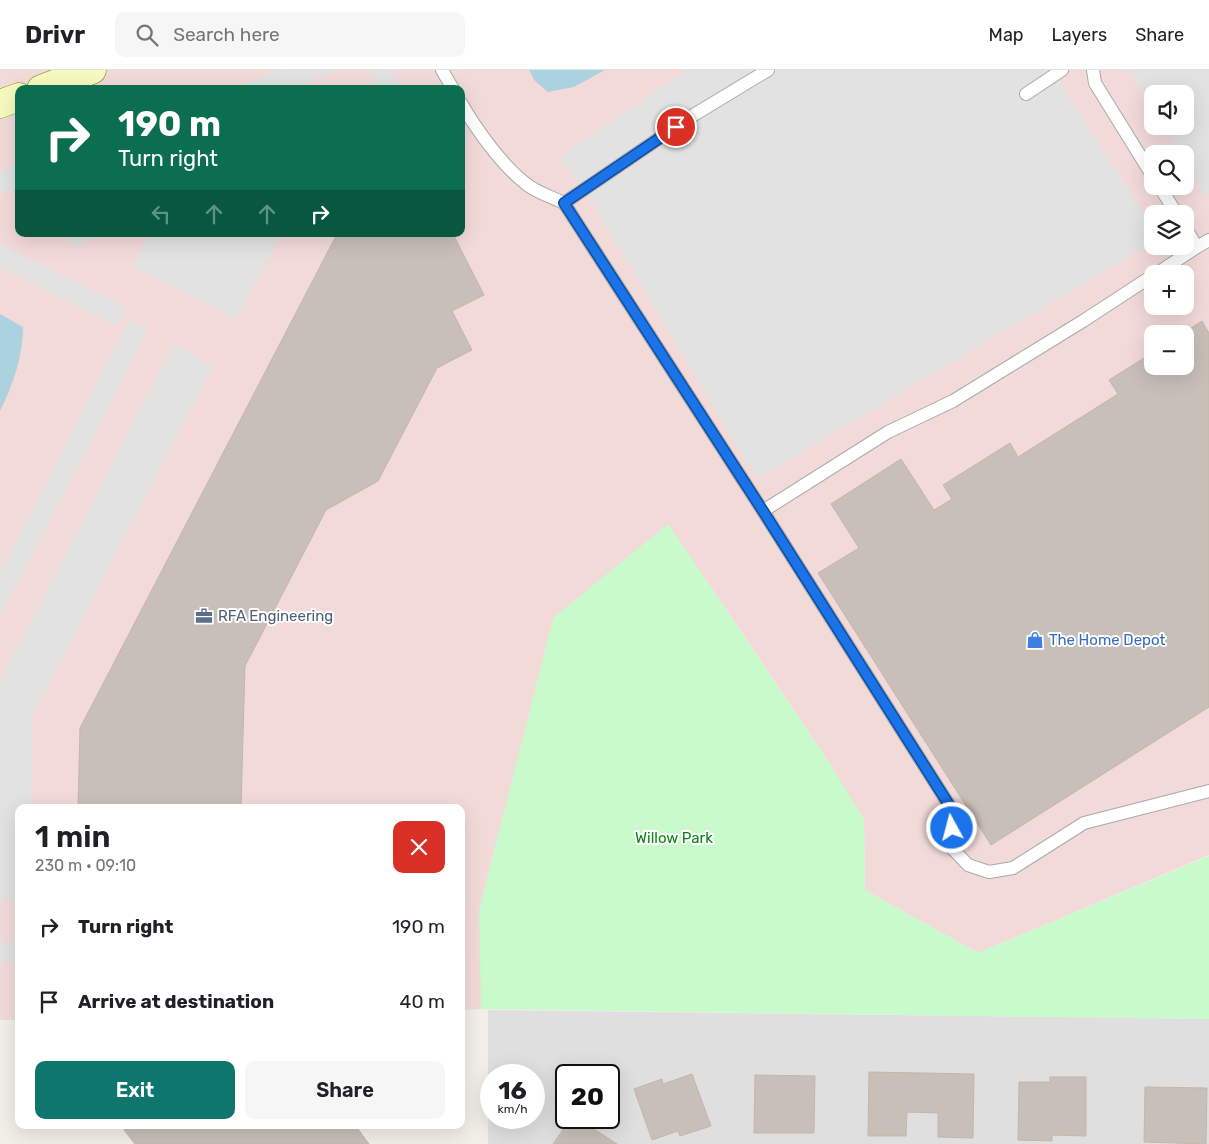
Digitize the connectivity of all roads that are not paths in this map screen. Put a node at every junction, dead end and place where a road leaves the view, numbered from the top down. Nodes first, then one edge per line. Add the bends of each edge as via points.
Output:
1 (92, 70) edge
2 (442, 70) edge
3 (768, 70) edge
4 (1062, 70) edge
5 (1093, 70) edge
6 (52, 85) edge
7 (451, 85) edge
8 (1026, 94) dead end
9 (15, 98) edge
10 (0, 104) edge
11 (465, 110) edge
12 (1144, 162) edge
13 (564, 203) junction
14 (1209, 240) edge
15 (1194, 242) edge
16 (1197, 247) junction
17 (1169, 265) edge
18 (1144, 282) edge
19 (763, 511) junction
20 (1209, 791) edge

1 - 6 main road
2 - 7 lane
3 - 13 lane via 692,116
4 - 8 lane
5 - 12 lane via 1095,83
9 - 10 main road
11 - 13 lane via 497,154 526,184
13 - 19 lane
14 - 16 lane
15 - 16 lane
16 - 17 lane
18 - 19 lane via 953,402 888,432
19 - 20 lane via 951,808 952,848 968,866 989,872 1013,868 1084,822

